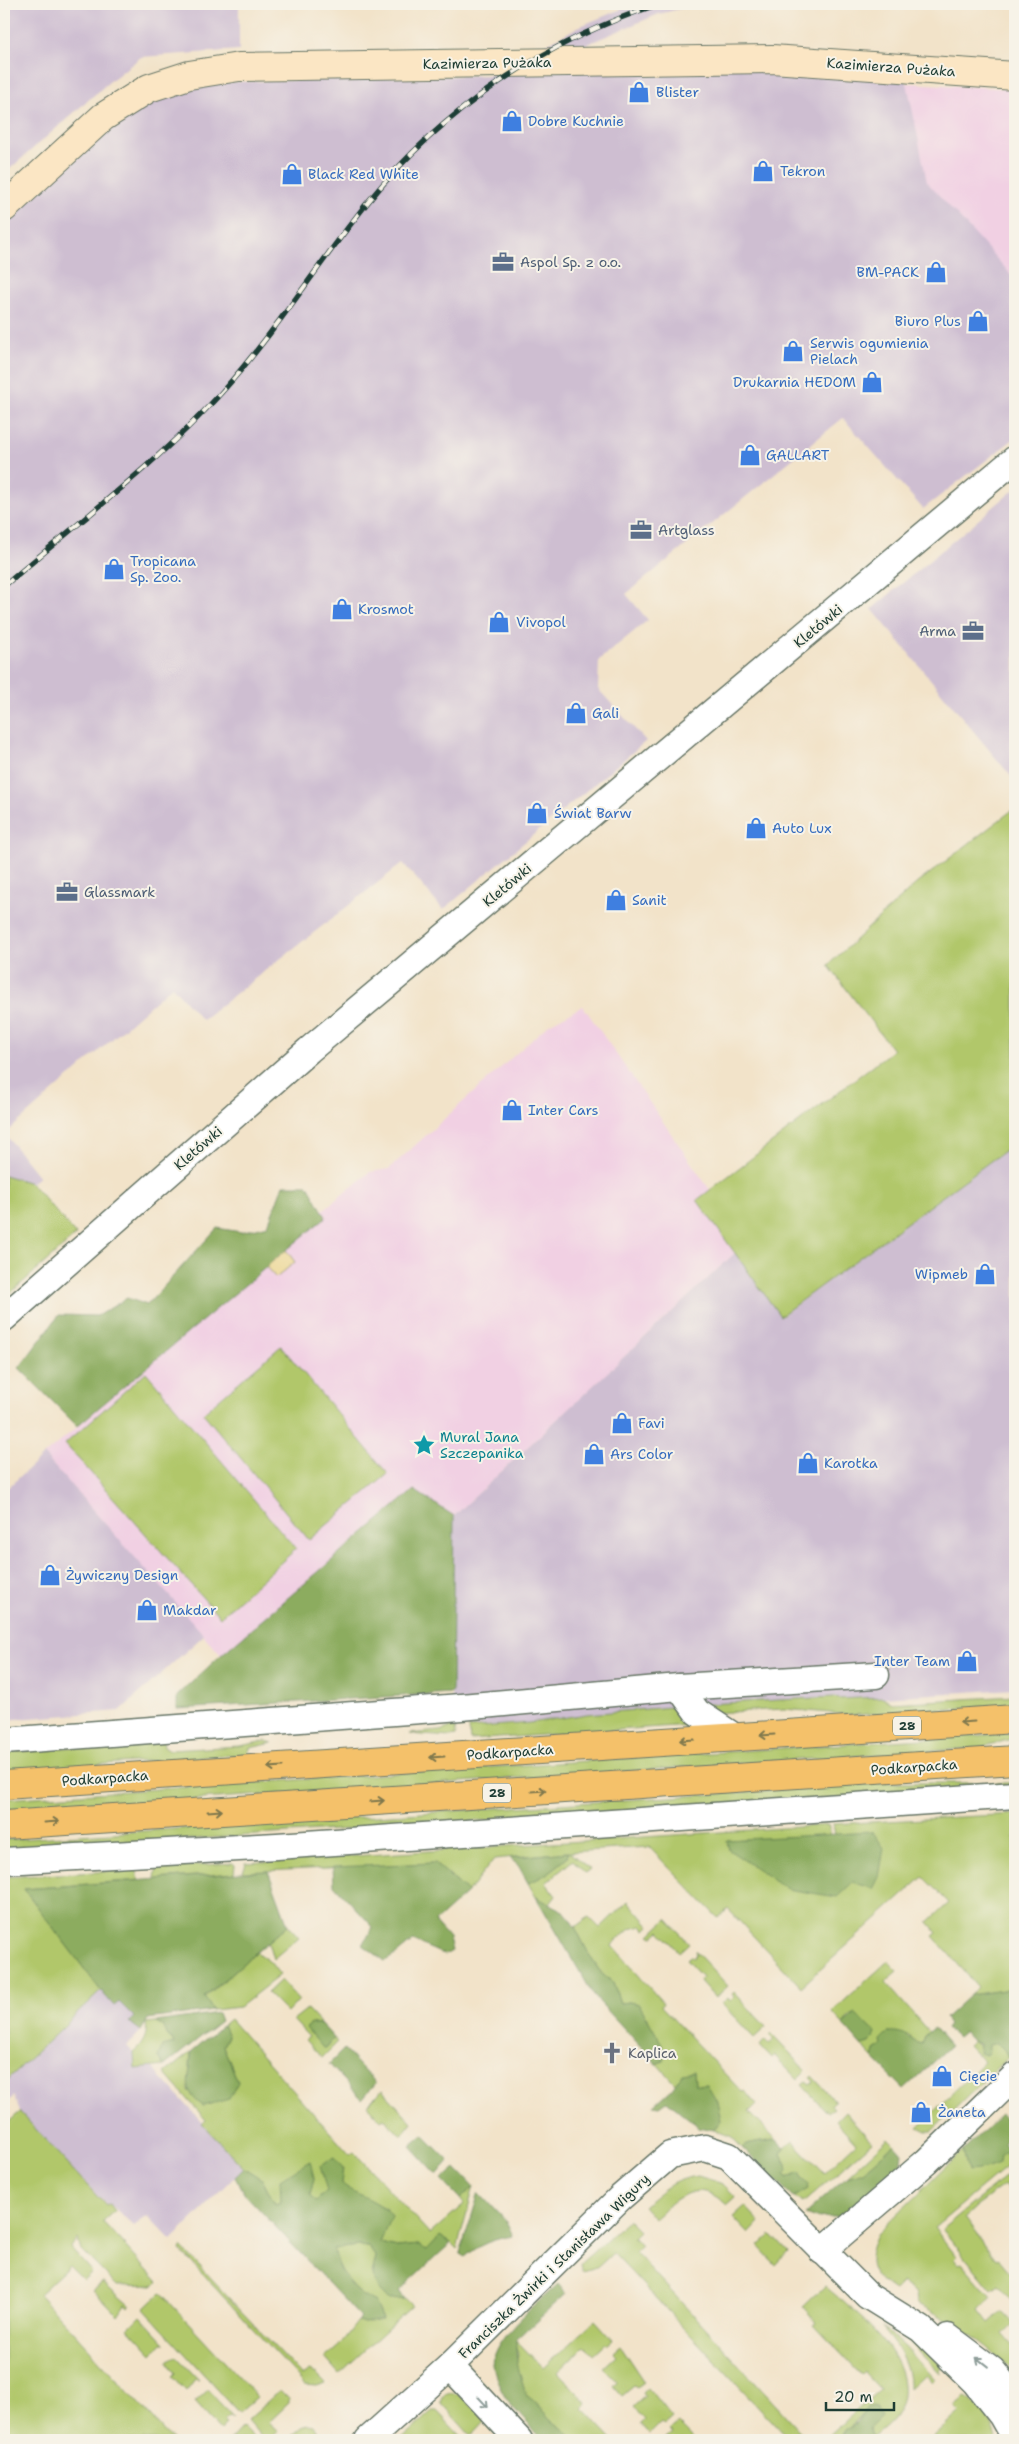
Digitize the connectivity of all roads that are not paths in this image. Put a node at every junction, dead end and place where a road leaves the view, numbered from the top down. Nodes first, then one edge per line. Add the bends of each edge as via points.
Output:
1 (1015, 76) edge
2 (4, 208) edge
3 (1015, 459) edge
4 (4, 1318) edge
5 (876, 1675) dead end
6 (679, 1687) junction
7 (1015, 1719) edge
8 (735, 1737) junction
9 (4, 1740) edge
10 (1015, 1760) edge
11 (4, 1785) edge
12 (1015, 1795) edge
13 (4, 1825) edge
14 (4, 1861) edge
15 (1015, 2076) edge
16 (822, 2252) junction
17 (921, 2329) junction
18 (450, 2366) junction
19 (1015, 2398) edge
20 (1015, 2439) edge
21 (368, 2440) edge
22 (519, 2440) edge

1 - 2 street, Kazimierza Pużaka via 772,60 239,67 189,75 149,88 103,117
3 - 4 street, Kletówki via 309,1050
5 - 6 street
6 - 8 street via 697,1712
6 - 9 street via 451,1708
7 -> 8 main road, Podkarpacka / 28
8 -> 11 main road, Podkarpacka / 28
13 -> 10 main road, Podkarpacka / 28
12 - 14 street via 277,1846
15 - 16 street via 926,2162
16 - 17 street, Franciszka Żwirki i Stanisława Wigury via 868,2296
16 - 18 street, Franciszka Żwirki i Stanisława Wigury via 729,2156 706,2148 670,2155 620,2198
19 -> 17 street, Franciszka Żwirki i Stanisława Wigury via 992,2370 953,2339
17 - 20 street, Franciszka Żwirki i Stanisława Wigury via 975,2382 1002,2416
18 - 21 street, Franciszka Żwirki i Stanisława Wigury
18 -> 22 street, Franciszka Żwirki i Stanisława Wigury

